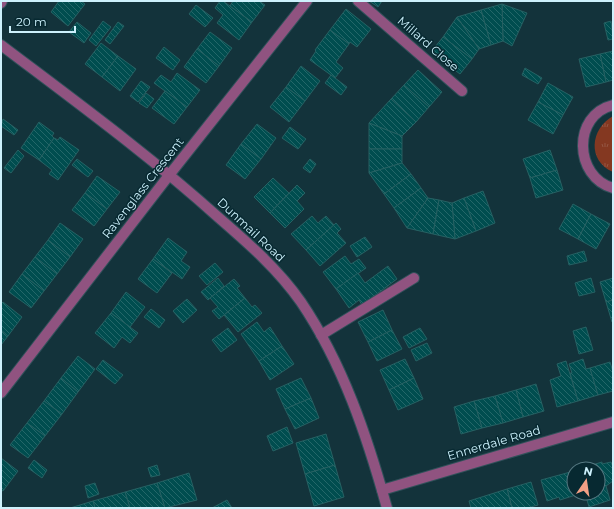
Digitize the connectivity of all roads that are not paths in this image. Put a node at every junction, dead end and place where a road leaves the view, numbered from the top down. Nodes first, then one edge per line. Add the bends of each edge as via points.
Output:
1 (307, 1) edge
2 (358, 1) edge
3 (1, 44) edge
4 (462, 91) dead end
5 (613, 105) edge
6 (170, 174) junction
7 (613, 188) edge
8 (414, 278) dead end
9 (321, 335) junction
10 (1, 393) edge
11 (613, 422) edge
12 (382, 490) junction
13 (388, 508) edge

1 - 6 street, Ravenglass Crescent
2 - 4 street, Millard Close
3 - 6 street, Dunmail Road
5 - 7 street via 596,114 591,120 584,134 582,149 588,168 598,180
6 - 9 street, Dunmail Road via 272,266 300,301
6 - 10 street, Ravenglass Crescent
8 - 9 street
9 - 12 street, Dunmail Road via 354,404
11 - 12 street, Ennerdale Road
12 - 13 street, Dunmail Road

